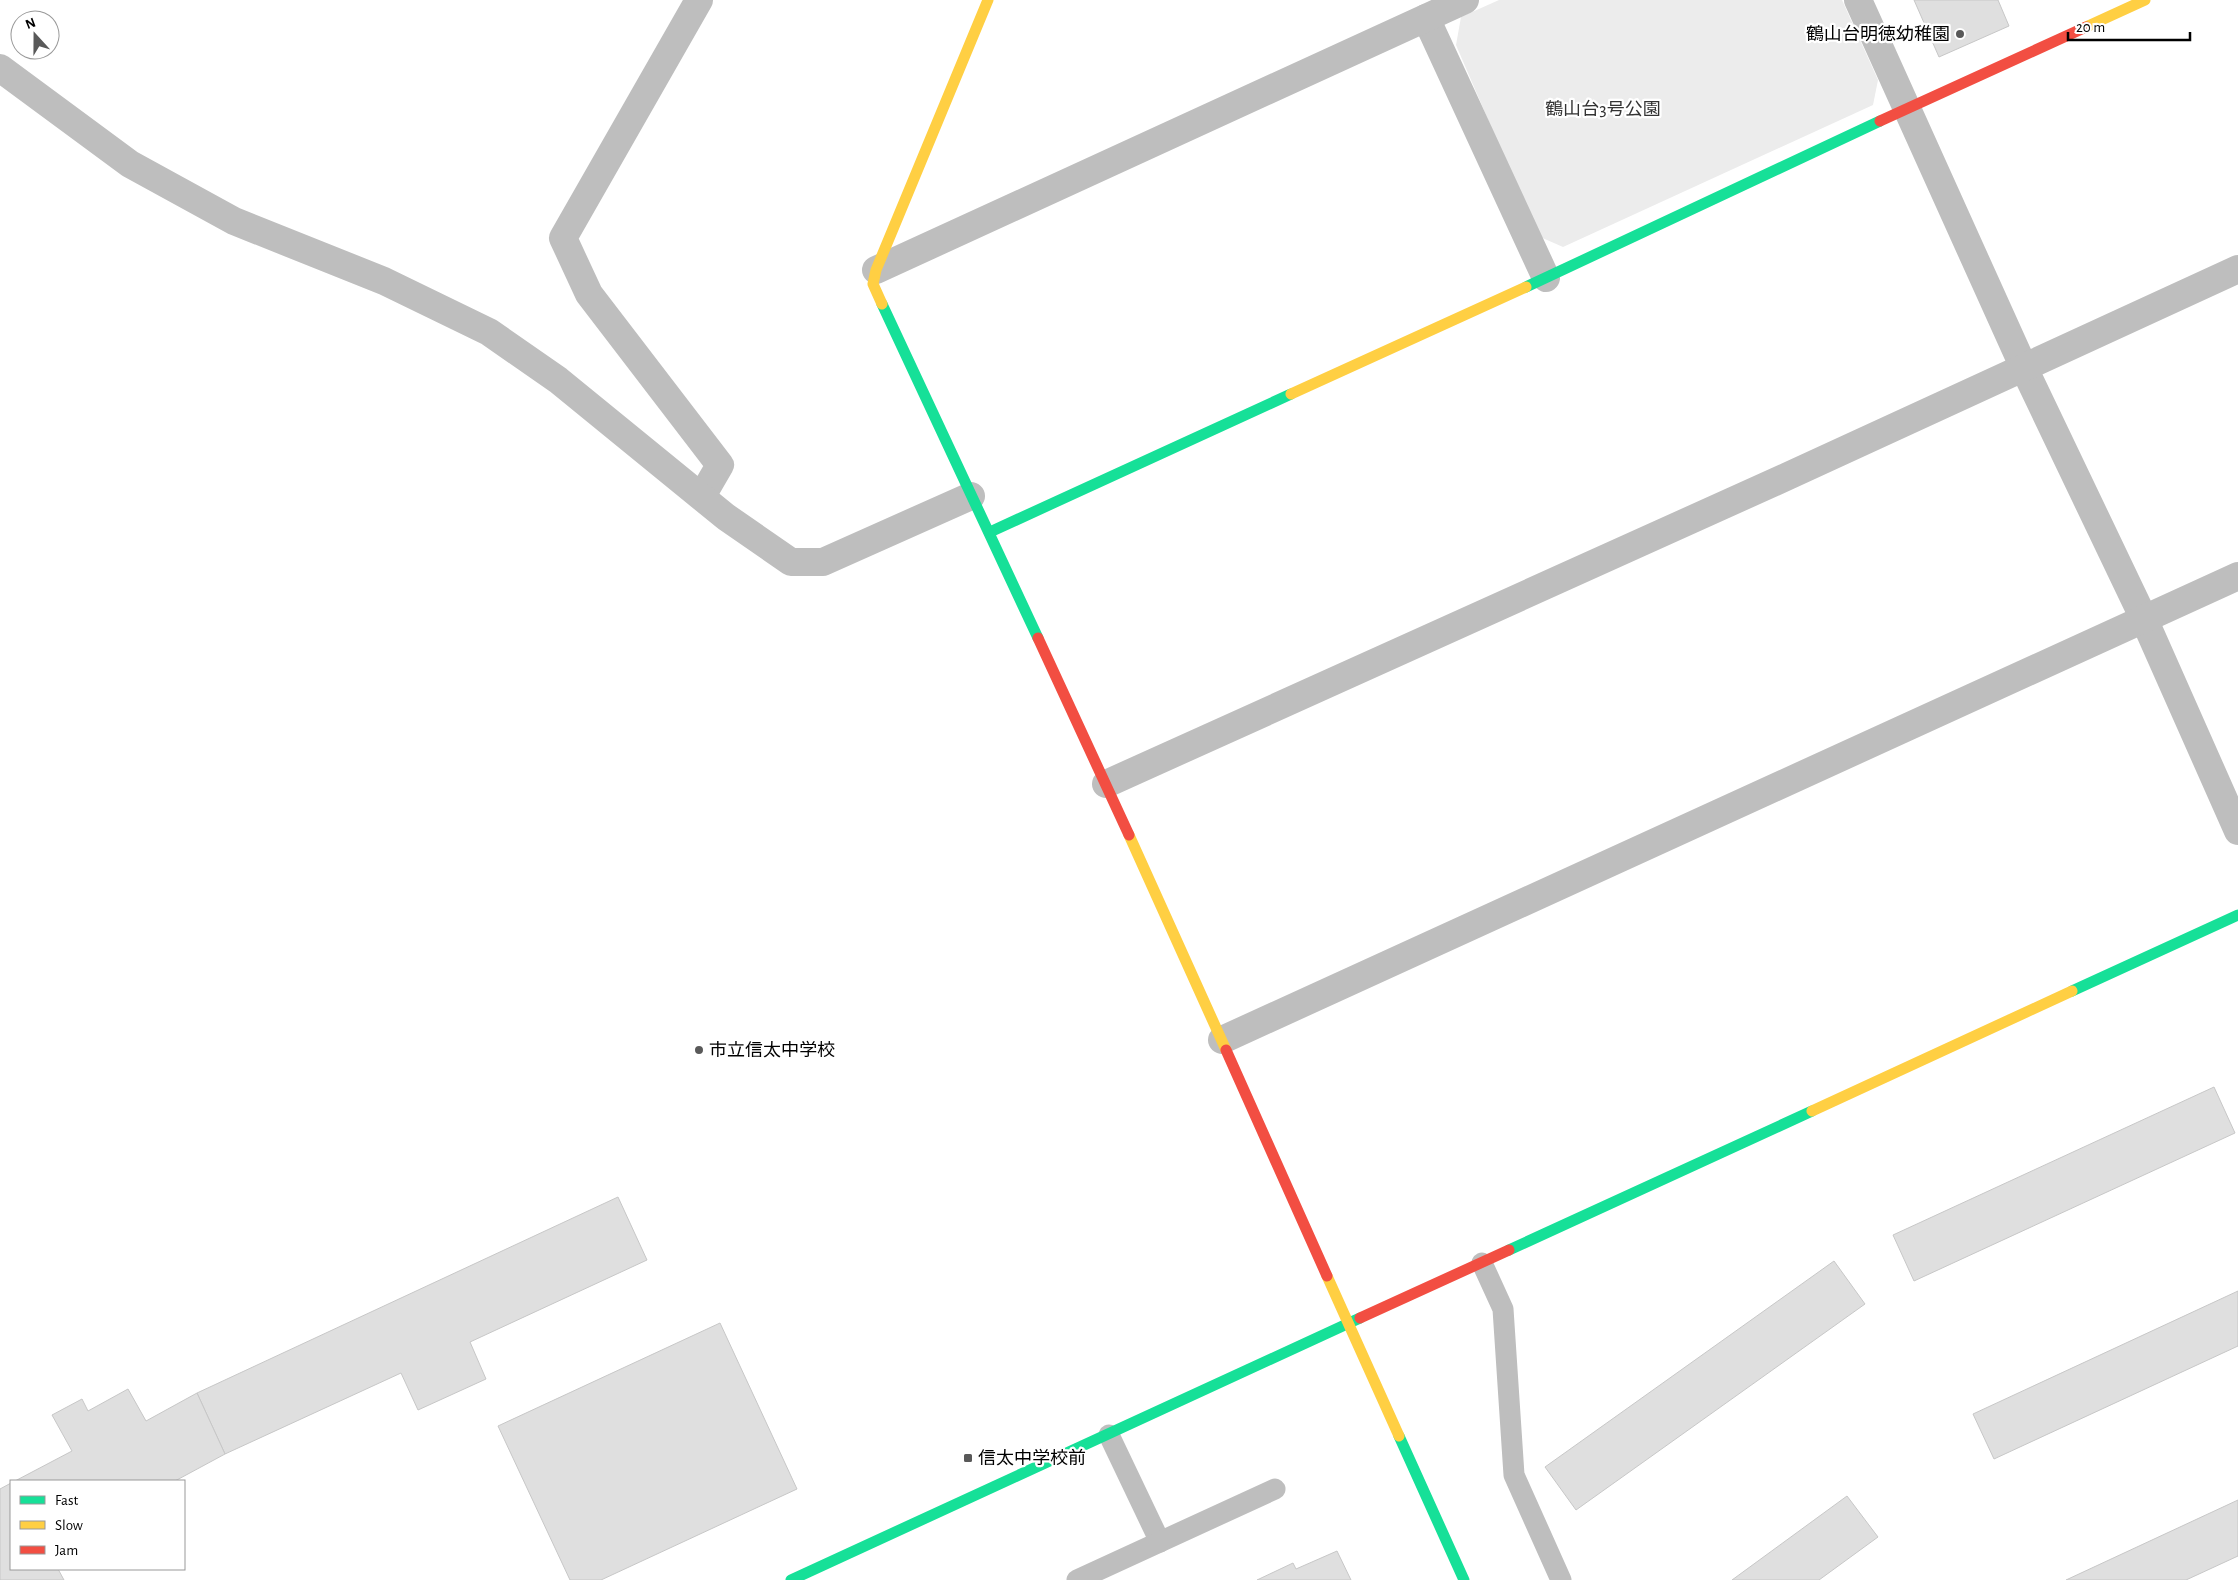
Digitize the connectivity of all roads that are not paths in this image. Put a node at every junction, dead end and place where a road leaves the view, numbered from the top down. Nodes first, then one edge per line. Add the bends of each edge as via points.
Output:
1 (699, 0) edge
2 (988, 0) edge
3 (1465, 0) edge
4 (1858, 0) edge
5 (2145, 0) edge
6 (1426, 18) junction
7 (0, 68) edge
8 (1907, 108) junction
9 (2238, 269) edge
10 (876, 270) junction
11 (1546, 278) junction
12 (2024, 368) junction
13 (702, 496) junction
14 (971, 496) junction
15 (990, 532) junction
16 (2238, 576) edge
17 (2144, 619) junction
18 (1106, 784) junction
19 (2238, 831) edge
20 (2238, 915) edge
21 (1222, 1040) junction
22 (1482, 1263) junction
23 (1349, 1325) junction
24 (1109, 1435) junction
25 (1275, 1489) dead end
26 (1160, 1542) junction
27 (791, 1580) edge
28 (1077, 1580) edge
29 (1464, 1580) edge
30 (1561, 1580) edge

1 - 13 street via 562,238 589,294 720,465
2 - 10 street
3 - 6 street
4 - 8 street
5 - 8 street
6 - 10 street
6 - 11 street
7 - 13 street via 130,164 234,221 384,281 489,332 558,380
8 - 11 street
8 - 12 street
9 - 12 street
10 - 14 street via 873,284
11 - 15 street
12 - 17 street
12 - 18 street
13 - 14 street via 726,517 791,562 823,562
14 - 15 street
15 - 18 street
16 - 17 street
17 - 19 street
17 - 21 street
18 - 21 street
20 - 22 street
21 - 23 street
22 - 23 street
22 - 30 lane via 1503,1309 1514,1475
23 - 24 street
23 - 29 street
24 - 26 lane
24 - 27 street
25 - 26 lane
26 - 28 lane

